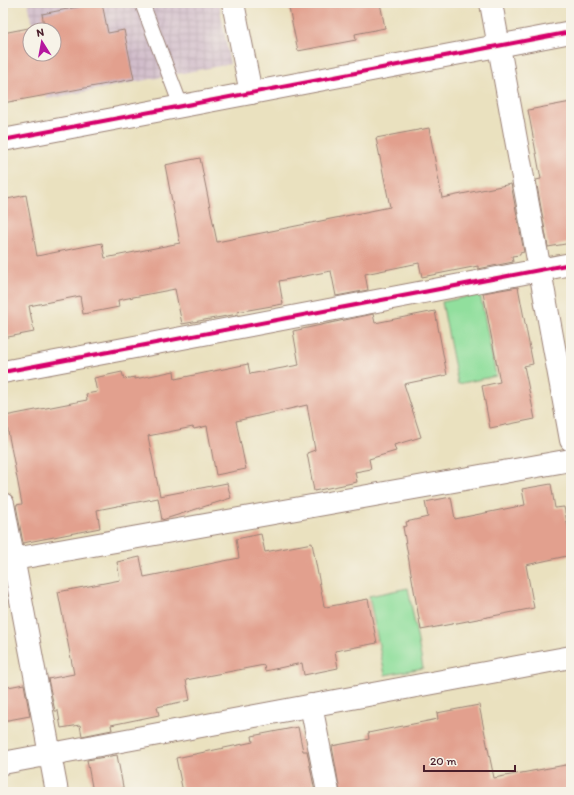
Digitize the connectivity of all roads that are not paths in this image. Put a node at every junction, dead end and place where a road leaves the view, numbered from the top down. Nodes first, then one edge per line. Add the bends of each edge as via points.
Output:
1 (142, 3) edge
2 (233, 3) edge
3 (490, 3) edge
4 (571, 32) edge
5 (499, 46) junction
6 (250, 93) junction
7 (181, 106) junction
8 (3, 140) edge
9 (571, 264) edge
10 (540, 270) junction
11 (3, 372) edge
12 (571, 440) edge
13 (571, 460) edge
14 (3, 504) edge
15 (8, 560) edge
16 (571, 657) edge
17 (311, 705) junction
18 (50, 753) junction
19 (3, 763) edge
20 (57, 792) edge
21 (328, 792) edge

1 - 7 lane
2 - 6 street
3 - 5 street
4 - 5 street
5 - 6 street
5 - 10 street
6 - 7 street
7 - 8 street
9 - 10 street
10 - 11 street
10 - 12 street
13 - 15 street
14 - 15 street
15 - 18 street
16 - 17 street
17 - 18 street
17 - 21 street
18 - 19 street
18 - 20 street

